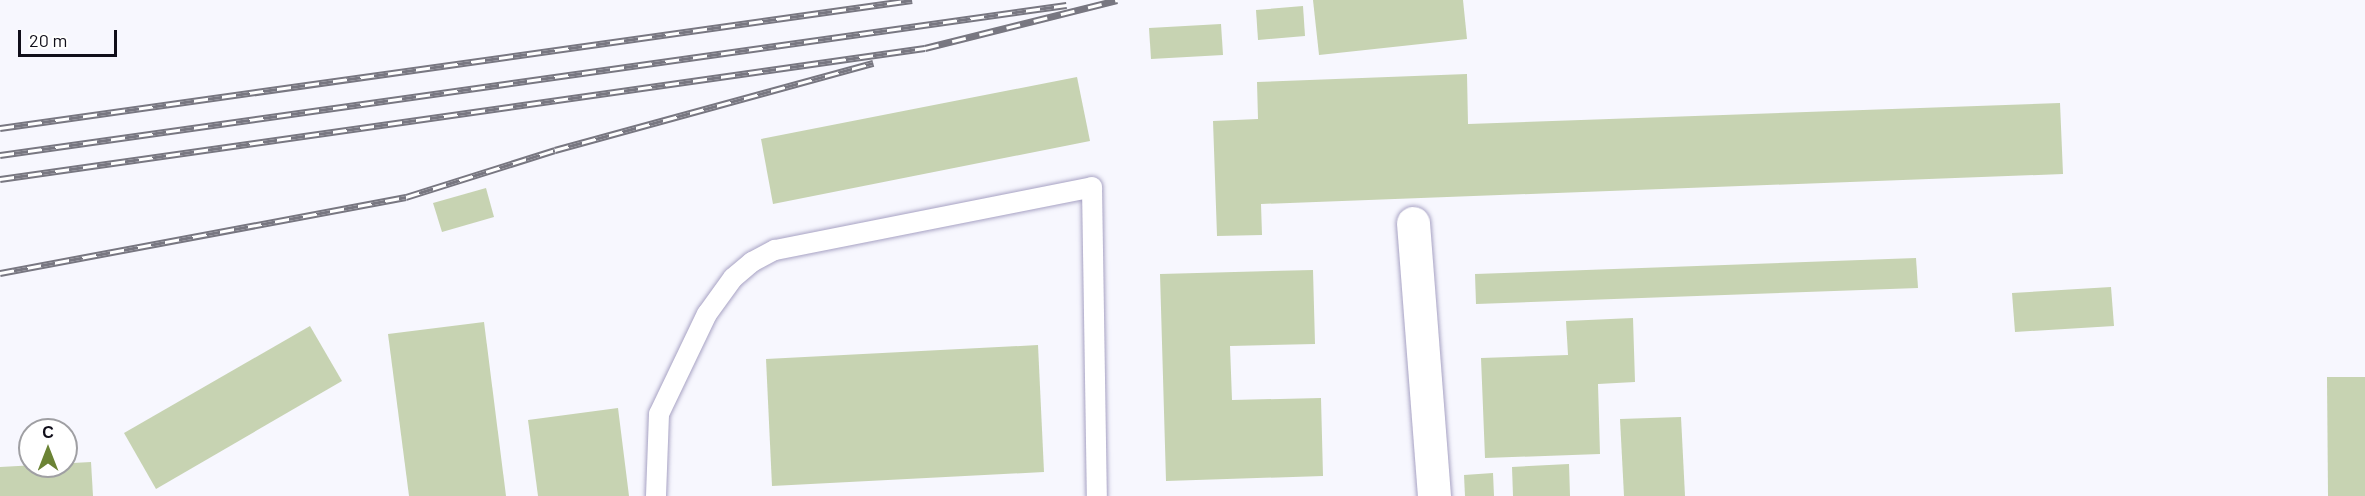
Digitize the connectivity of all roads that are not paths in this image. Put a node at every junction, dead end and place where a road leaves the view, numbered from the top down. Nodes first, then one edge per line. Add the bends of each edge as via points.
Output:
1 (1413, 223) dead end
2 (656, 496) edge
3 (1097, 496) edge
4 (1434, 496) edge

1 - 4 street
2 - 3 lane via 658,414 706,314 733,278 753,262 775,250 1092,187

